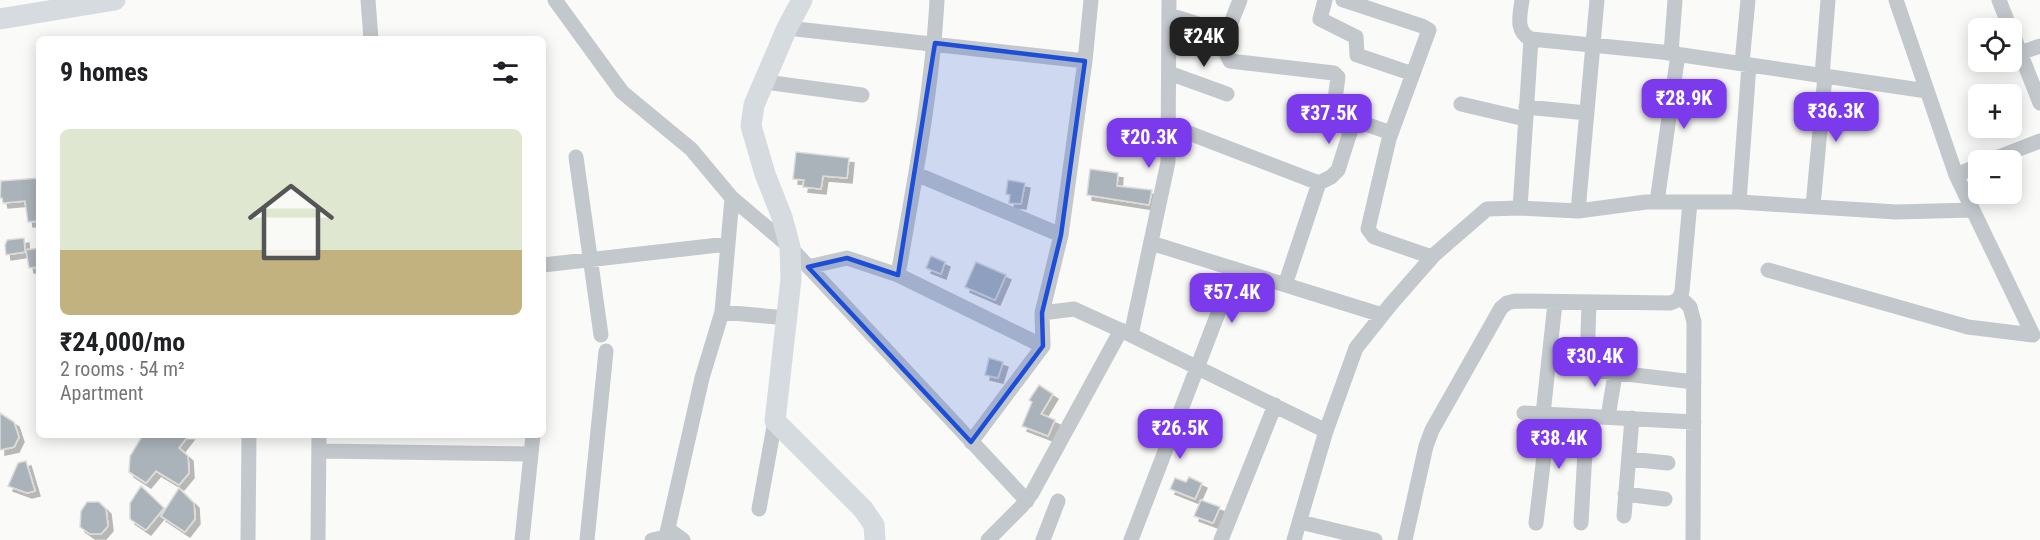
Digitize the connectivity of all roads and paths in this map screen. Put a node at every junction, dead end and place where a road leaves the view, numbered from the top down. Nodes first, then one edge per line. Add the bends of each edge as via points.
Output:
1 (368, 0) edge
2 (555, 0) edge
3 (802, 0) edge
4 (937, 0) edge
5 (1091, 0) edge
6 (1240, 0) edge
7 (1325, 0) edge
8 (1343, 0) edge
9 (1522, 0) edge
10 (1597, 0) edge
11 (1675, 0) edge
12 (1748, 0) edge
13 (1828, 0) edge
14 (1896, 0) edge
15 (1999, 0) edge
16 (102, 1) edge
17 (1169, 8) edge
18 (2006, 18) edge
19 (0, 19) edge
20 (787, 28) junction
21 (1227, 33) junction
22 (370, 36) edge
23 (1531, 39) junction
24 (934, 43) junction
25 (1593, 45) junction
26 (2040, 46) edge
27 (2022, 52) edge
28 (1675, 53) junction
29 (2022, 58) edge
30 (1085, 61) junction
31 (1745, 64) junction
32 (1169, 73) junction
33 (1413, 74) junction
34 (1824, 76) junction
35 (765, 82) junction
36 (1927, 91) junction
37 (1227, 94) dead end
38 (862, 95) dead end
39 (2040, 103) edge
40 (1461, 104) dead end
41 (1526, 113) junction
42 (1587, 113) junction
43 (1354, 120) junction
44 (1168, 125) junction
45 (1391, 133) junction
46 (2040, 141) edge
47 (2017, 150) edge
48 (576, 157) dead end
49 (1968, 170) edge
50 (916, 174) junction
51 (1956, 175) junction
52 (1319, 183) junction
53 (732, 198) junction
54 (1657, 202) junction
55 (1690, 202) junction
56 (1739, 202) junction
57 (1813, 206) junction
58 (1520, 208) junction
59 (1973, 210) junction
60 (1578, 211) junction
61 (1060, 235) junction
62 (1151, 243) junction
63 (728, 244) junction
64 (790, 247) junction
65 (1432, 257) junction
66 (591, 260) junction
67 (546, 265) edge
68 (808, 267) junction
69 (1235, 269) junction
70 (1768, 270) dead end
71 (898, 275) junction
72 (1285, 285) junction
73 (1680, 297) junction
74 (1555, 303) junction
75 (1589, 303) junction
76 (722, 312) junction
77 (1042, 313) junction
78 (1382, 315) junction
79 (787, 318) junction
80 (1126, 333) junction
81 (601, 335) dead end
82 (2036, 335) edge
83 (1043, 346) junction
84 (606, 351) dead end
85 (1198, 368) junction
86 (1615, 374) junction
87 (1694, 382) junction
88 (1275, 405) junction
89 (1524, 413) dead end
90 (1546, 414) junction
91 (1587, 416) junction
92 (1608, 417) junction
93 (1632, 418) junction
94 (775, 421) junction
95 (1694, 422) junction
96 (1326, 431) junction
97 (249, 438) edge
98 (533, 438) edge
99 (971, 442) junction
100 (319, 443) edge
101 (531, 454) junction
102 (1629, 459) junction
103 (1668, 464) dead end
104 (1625, 494) junction
105 (1665, 499) dead end
106 (1027, 501) junction
107 (1058, 501) dead end
108 (759, 509) dead end
109 (1623, 516) dead end
110 (1299, 522) junction
111 (1536, 523) dead end
112 (1581, 523) dead end
113 (668, 529) junction
114 (248, 540) edge
115 (318, 540) edge
116 (522, 540) edge
117 (587, 540) edge
118 (652, 540) edge
119 (683, 540) edge
120 (875, 540) edge
121 (988, 540) edge
122 (1043, 540) edge
123 (1131, 540) edge
124 (1221, 540) edge
125 (1294, 540) edge
126 (1375, 540) edge
127 (1405, 540) edge
128 (1693, 540) edge

1 - 22 street
2 - 53 street via 622,92 691,149
3 - 20 street
4 - 24 street
5 - 30 street
6 - 21 street
7 - 33 street via 1320,19 1356,37 1357,55
8 - 33 street via 1429,30
9 - 23 street via 1519,26
10 - 25 street
11 - 28 street
12 - 31 street
13 - 34 street
14 - 36 street
15 - 18 street
16 - 19 street
17 - 21 street
17 - 32 street
20 - 24 street
20 - 35 street
21 - 43 street via 1230,61 1334,73 1338,78 1334,111
23 - 25 street
23 - 41 street
24 - 30 street
24 - 50 street
25 - 28 street
25 - 42 street
26 - 27 street
28 - 31 street
28 - 54 street
29 - 39 street
30 - 61 street
31 - 34 street
31 - 56 street
32 - 37 street
32 - 44 street
33 - 45 street
34 - 36 street
34 - 57 street
35 - 38 street
35 - 64 street via 754,105 751,126
36 - 51 street
40 - 41 street
41 - 42 street
41 - 58 street
42 - 60 street
43 - 45 street
43 - 52 street via 1338,170
44 - 52 street
44 - 62 street via 1168,162
45 - 65 street via 1368,229 1378,239
46 - 47 street
48 - 66 street
49 - 51 street
50 - 61 street
50 - 71 street
51 - 59 street
52 - 72 street
53 - 63 street
53 - 64 street
54 - 55 street
54 - 60 street
55 - 56 street
55 - 73 street
56 - 57 street
57 - 59 street via 1896,212
58 - 60 street
58 - 65 street via 1487,209
59 - 82 street
61 - 77 street
62 - 69 street
62 - 80 street
63 - 66 street
63 - 76 street
64 - 68 street
64 - 79 street
65 - 78 street
66 - 67 street
66 - 81 street
68 - 71 street via 847,258
68 - 99 street
69 - 72 street
69 - 85 street
70 - 82 street via 1968,327
71 - 83 street
72 - 78 street
73 - 75 street via 1670,303
73 - 87 street via 1693,314
74 - 75 street
74 - 90 street
74 - 127 street via 1515,301 1501,308 1432,430
75 - 86 street via 1587,364 1596,372
76 - 79 street
76 - 113 street via 702,378
77 - 80 street via 1074,309
77 - 83 street
78 - 96 street via 1356,348
79 - 94 street
80 - 85 street
80 - 106 street
83 - 99 street
84 - 117 street
85 - 88 street
85 - 123 street
86 - 87 street
86 - 92 street
87 - 95 street
88 - 96 street
88 - 124 street
89 - 90 street
90 - 91 street
90 - 111 street
91 - 92 street
91 - 112 street
92 - 93 street
93 - 95 street
93 - 102 street
94 - 108 street
94 - 120 street via 863,509 874,525
95 - 128 street
96 - 110 street
97 - 114 street
98 - 101 street
99 - 106 street
100 - 101 street
100 - 115 street
101 - 116 street
102 - 103 street
102 - 104 street
104 - 105 street
104 - 109 street
106 - 121 street
107 - 122 street
110 - 125 street
110 - 126 street
113 - 118 street via 666,537
113 - 119 street

